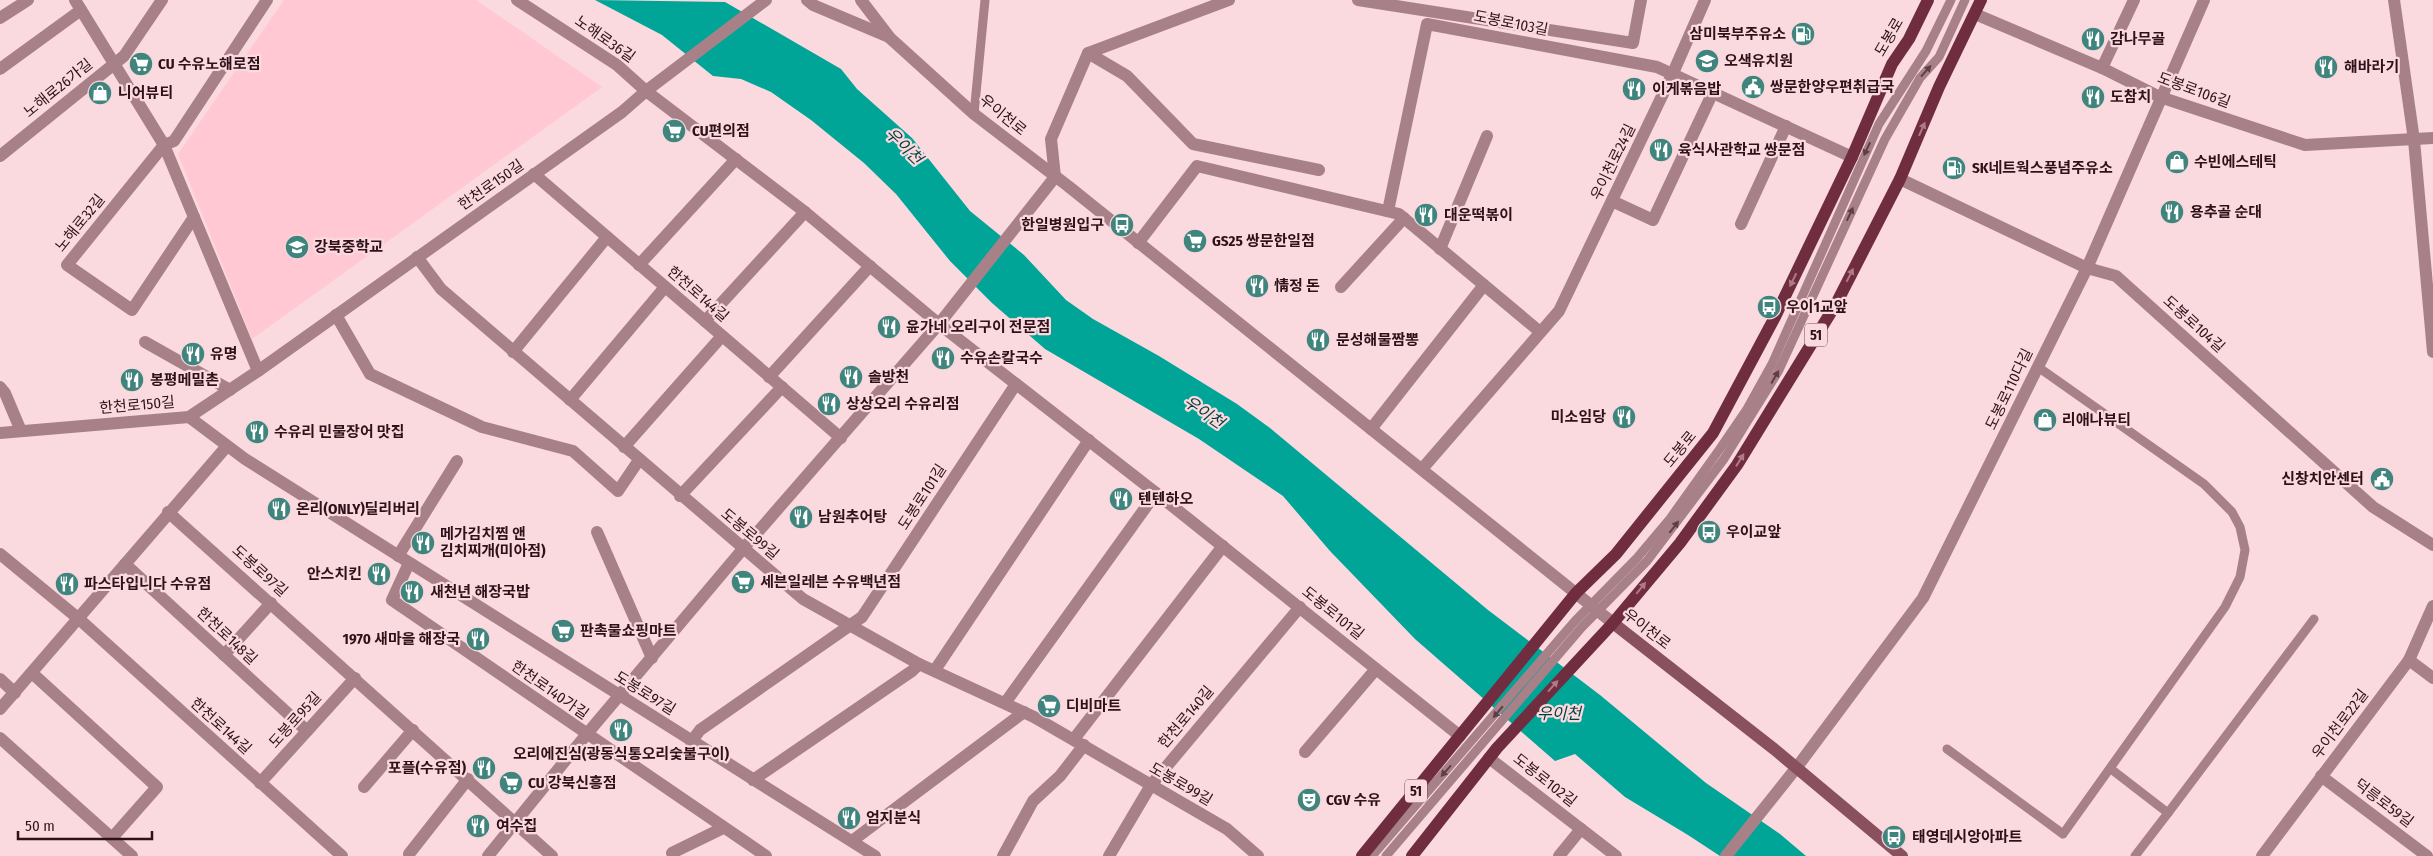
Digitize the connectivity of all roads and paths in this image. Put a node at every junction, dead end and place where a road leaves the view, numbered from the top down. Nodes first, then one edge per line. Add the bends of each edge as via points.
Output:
1 (28, 0) edge
2 (162, 0) edge
3 (517, 0) edge
4 (766, 0) edge
5 (807, 0) edge
6 (861, 0) edge
7 (984, 0) edge
8 (1229, 0) edge
9 (1358, 0) edge
10 (1641, 0) edge
11 (1706, 0) edge
12 (1928, 0) edge
13 (1951, 0) edge
14 (1965, 0) edge
15 (1981, 0) edge
16 (2134, 0) edge
17 (2204, 0) edge
18 (2394, 0) edge
19 (266, 1) edge
20 (78, 5) edge
21 (1975, 14) junction
22 (0, 18) edge
23 (890, 38) junction
24 (1088, 53) junction
25 (113, 64) junction
26 (2102, 68) junction
27 (0, 69) edge
28 (1673, 74) junction
29 (646, 91) junction
30 (1713, 92) junction
31 (2160, 97) junction
32 (974, 114) junction
33 (1786, 126) junction
34 (1487, 136) dead end
35 (2433, 138) edge
36 (2414, 140) junction
37 (164, 145) junction
38 (0, 156) edge
39 (1852, 157) junction
40 (736, 159) junction
41 (1319, 170) dead end
42 (534, 174) junction
43 (1055, 177) junction
44 (1900, 179) junction
45 (1612, 201) junction
46 (1388, 211) junction
47 (805, 212) junction
48 (194, 218) junction
49 (1404, 218) junction
50 (1741, 224) dead end
51 (607, 237) junction
52 (1138, 243) junction
53 (1440, 249) junction
54 (418, 257) junction
55 (639, 265) junction
56 (870, 266) junction
57 (2087, 268) junction
58 (1484, 285) junction
59 (665, 287) junction
60 (1341, 287) dead end
61 (336, 315) junction
62 (705, 322) junction
63 (939, 324) junction
64 (1540, 331) junction
65 (722, 336) junction
66 (145, 342) dead end
67 (513, 352) junction
68 (2433, 352) edge
69 (2038, 367) junction
70 (258, 371) junction
71 (769, 376) junction
72 (1016, 384) junction
73 (782, 387) junction
74 (0, 388) edge
75 (230, 390) junction
76 (570, 400) junction
77 (189, 417) junction
78 (1372, 429) junction
79 (21, 431) junction
80 (0, 433) edge
81 (841, 438) junction
82 (1089, 440) junction
83 (227, 446) junction
84 (624, 447) junction
85 (639, 460) junction
86 (457, 461) dead end
87 (1422, 469) junction
88 (1156, 493) junction
89 (680, 496) junction
90 (168, 512) junction
91 (597, 532) dead end
92 (2433, 545) edge
93 (1223, 546) junction
94 (742, 550) junction
95 (0, 554) edge
96 (398, 556) junction
97 (125, 564) junction
98 (410, 564) junction
99 (1576, 593) junction
100 (270, 603) junction
101 (2433, 606) edge
102 (1300, 607) junction
103 (1594, 608) junction
104 (2314, 619) dead end
105 (79, 620) junction
106 (1613, 623) junction
107 (851, 625) junction
108 (224, 655) junction
109 (652, 658) junction
110 (2409, 660) junction
111 (919, 664) junction
112 (1376, 669) junction
113 (936, 670) junction
114 (32, 673) junction
115 (355, 678) junction
116 (2433, 678) edge
117 (0, 680) edge
118 (15, 693) junction
119 (620, 697) junction
120 (1005, 703) junction
121 (0, 710) edge
122 (1024, 712) junction
123 (412, 730) junction
124 (307, 731) junction
125 (1478, 733) junction
126 (586, 735) junction
127 (1460, 736) junction
128 (0, 738) edge
129 (691, 742) junction
130 (1079, 742) junction
131 (1947, 749) dead end
132 (1305, 752) dead end
133 (1493, 753) junction
134 (1797, 767) junction
135 (2111, 769) junction
136 (2321, 776) junction
137 (468, 779) junction
138 (753, 780) junction
139 (260, 783) junction
140 (1150, 785) junction
141 (364, 787) dead end
142 (2168, 814) junction
143 (517, 823) junction
144 (723, 828) junction
145 (1581, 829) junction
146 (112, 838) junction
147 (852, 841) junction
148 (408, 854) dead end
149 (132, 856) edge
150 (342, 856) edge
151 (488, 856) edge
152 (552, 856) edge
153 (674, 856) edge
154 (766, 856) edge
155 (876, 856) edge
156 (1003, 856) edge
157 (1109, 856) edge
158 (1258, 856) edge
159 (1362, 856) edge
160 (1372, 856) edge
161 (1386, 856) edge
162 (1412, 856) edge
163 (1558, 856) edge
164 (1616, 856) edge
165 (1726, 856) edge
166 (1902, 856) edge
167 (2135, 856) edge
168 (2262, 856) edge
169 (2427, 856) edge

1 - 22 street
2 - 25 street via 124,56
3 - 29 street, 노해로36길 via 618,66
4 - 29 street, 한천로150길
5 - 23 street
6 - 23 street, 우이천로
7 - 32 lane
8 - 24 street
9 - 10 street via 1633,43
11 - 28 street, 우이천로24길
12 - 39 main road, 도봉로 / 51 via 1909,39 1892,64
13 -> 103 lane via 1926,51 1879,124 1783,340 1747,408 1669,520
103 -> 14 lane via 1637,573 1724,459 1763,398 1794,340 1885,139 1920,78 1939,57
15 - 21 main road, 51
16 - 26 street
17 - 31 street, 도봉로110다길
18 - 36 street
19 - 37 street, 노해로32길 via 174,141
20 - 25 street
20 - 27 street
21 - 26 street, 도봉로106길
44 -> 21 main road, 51 via 1939,87
23 - 32 street, 우이천로
24 - 41 street via 1127,76 1193,144
24 - 43 street via 1051,139
25 - 37 street
25 - 38 street, 노해로26가길
26 - 31 street, 도봉로106길
28 - 30 street, 도봉로103길
28 - 45 street, 우이천로24길
28 - 46 street, 도봉로103길 via 1657,67 1427,24
29 - 40 street, 도봉로101길
29 - 42 street, 한천로150길 via 622,112
30 - 33 street, 도봉로103길
30 - 45 street via 1653,220
31 - 36 street, 도봉로106길 via 2305,145
31 - 57 street, 도봉로110다길
32 - 43 street, 우이천로
33 - 39 street, 도봉로103길
33 - 50 street
34 - 53 street
35 - 36 street, 도봉로106길
36 - 68 street
37 - 48 street
37 - 48 street, 노해로32길 via 67,265 132,310
39 -> 99 main road, 도봉로 / 51 via 1776,317 1713,433 1616,554
40 - 47 street, 도봉로101길
40 - 55 street
42 - 51 street, 한천로144길
42 - 54 street, 한천로150길
43 - 52 street, 우이천로
43 - 63 street
44 - 57 street, 도봉로104길
106 -> 44 main road, 51 via 1680,543 1737,464 1836,304
45 - 64 street, 우이천로24길 via 1559,311
46 - 49 street
46 - 52 street via 1197,166
47 - 56 street, 도봉로101길
47 - 62 street
48 - 70 street
49 - 53 street
49 - 60 street
51 - 55 street, 한천로144길
51 - 67 street
52 - 78 street, 우이천로
53 - 58 street
54 - 61 street, 한천로150길
54 - 67 street, 도봉로99길 via 441,289
55 - 59 street, 한천로144길
56 - 63 street, 도봉로101길
56 - 71 street
57 - 69 street, 도봉로110다길
57 - 92 street, 도봉로104길 via 2116,276 2373,507
58 - 64 street
58 - 78 street
59 - 62 street, 한천로144길
59 - 76 street
61 - 70 street, 한천로150길
61 - 85 street via 370,374 482,427 573,451 618,491
62 - 65 street, 한천로144길
63 - 72 street, 도봉로101길
63 - 81 street
64 - 87 street, 우이천로24길
65 - 71 street, 한천로144길
65 - 84 street
66 - 75 street
67 - 76 street, 도봉로99길
69 - 134 street, 도봉로110다길 via 1923,598
69 - 135 lane via 2204,484 2232,512 2240,527 2245,550 2240,577 2225,607
70 - 75 street, 한천로150길
71 - 73 street, 한천로144길
72 - 82 street, 도봉로101길
72 - 107 street, 도봉로101길 via 862,617
73 - 81 street, 한천로144길
73 - 89 street
74 - 79 street
75 - 77 street, 한천로150길
76 - 84 street, 도봉로99길
77 - 79 street, 한천로150길
77 - 83 street, 도봉로97길
78 - 87 street, 우이천로
79 - 80 street, 한천로150길
81 - 94 street
82 - 88 street, 도봉로101길
82 - 113 street
83 - 90 street
83 - 96 street, 도봉로97길
84 - 85 street, 도봉로99길
85 - 89 street, 도봉로99길
86 - 96 street
87 - 99 street, 우이천로
88 - 93 street, 도봉로101길
88 - 120 street
89 - 94 street, 도봉로99길
90 - 97 street
90 - 100 street, 도봉로97길
91 - 109 street
93 - 102 street, 도봉로101길
93 - 130 street
94 - 107 street, 도봉로99길 via 803,599
94 - 109 street
95 - 105 street
96 - 98 street, 도봉로97길
97 - 105 street
97 - 108 street, 한천로148길
98 - 119 street, 도봉로97길
98 - 126 street, 한천로140가길 via 392,600
99 - 103 street, 우이천로
99 - 125 main road, 도봉로 / 51
100 - 108 street
100 - 115 street, 도봉로97길
101 - 110 street, 우이천로22길
102 - 112 street, 도봉로101길
102 - 140 street, 한천로140길
103 - 106 street, 우이천로
103 - 125 lane
104 - 142 lane
105 - 114 street
105 - 139 street, 한천로144길
133 -> 106 main road, 51
106 - 134 street, 우이천로
107 - 111 street, 도봉로99길
107 - 129 street via 700,730
108 - 124 street, 한천로148길
109 - 119 street
110 - 116 street
110 - 136 street, 우이천로22길
111 - 113 street, 도봉로99길
111 - 138 street
112 - 127 street, 도봉로101길
112 - 132 street
113 - 120 street, 도봉로99길
114 - 118 street
114 - 146 street via 157,787
115 - 123 street, 도봉로97길
115 - 124 street, 도봉로95길
117 - 118 street
118 - 121 street
119 - 126 street
119 - 129 street, 도봉로97길
120 - 122 street, 도봉로99길
122 - 130 street, 도봉로99길
122 - 147 street
123 - 137 street, 도봉로97길
123 - 141 street
124 - 139 street, 도봉로95길
125 - 127 main road, 도봉로 / 51
125 -> 160 lane
125 - 161 lane
126 - 143 street
126 - 144 street, 한천로140가길
127 - 159 main road, 도봉로 / 51
128 - 146 street
129 - 138 street, 도봉로97길
130 - 140 street, 도봉로99길
130 - 156 street via 1060,776 1034,801
131 - 135 lane via 2063,834
133 - 145 street, 도봉로102길
133 - 162 main road, 51
134 - 165 street, 도봉로110다길
134 - 166 street, 우이천로
135 - 142 lane
136 - 168 street, 우이천로22길
136 - 169 street, 덕릉로59길
137 - 143 street, 도봉로97길
137 - 148 street
138 - 147 street, 도봉로97길
139 - 150 street, 한천로144길
140 - 157 street, 한천로140길
140 - 158 street, 도봉로99길 via 1227,829
142 - 167 lane
143 - 151 street
143 - 152 street, 도봉로97길
144 - 153 street via 672,854
144 - 154 street, 한천로140가길
145 - 163 street, 도봉로102길
145 - 164 street, 도봉로102길
146 - 149 street
147 - 155 street, 도봉로97길

